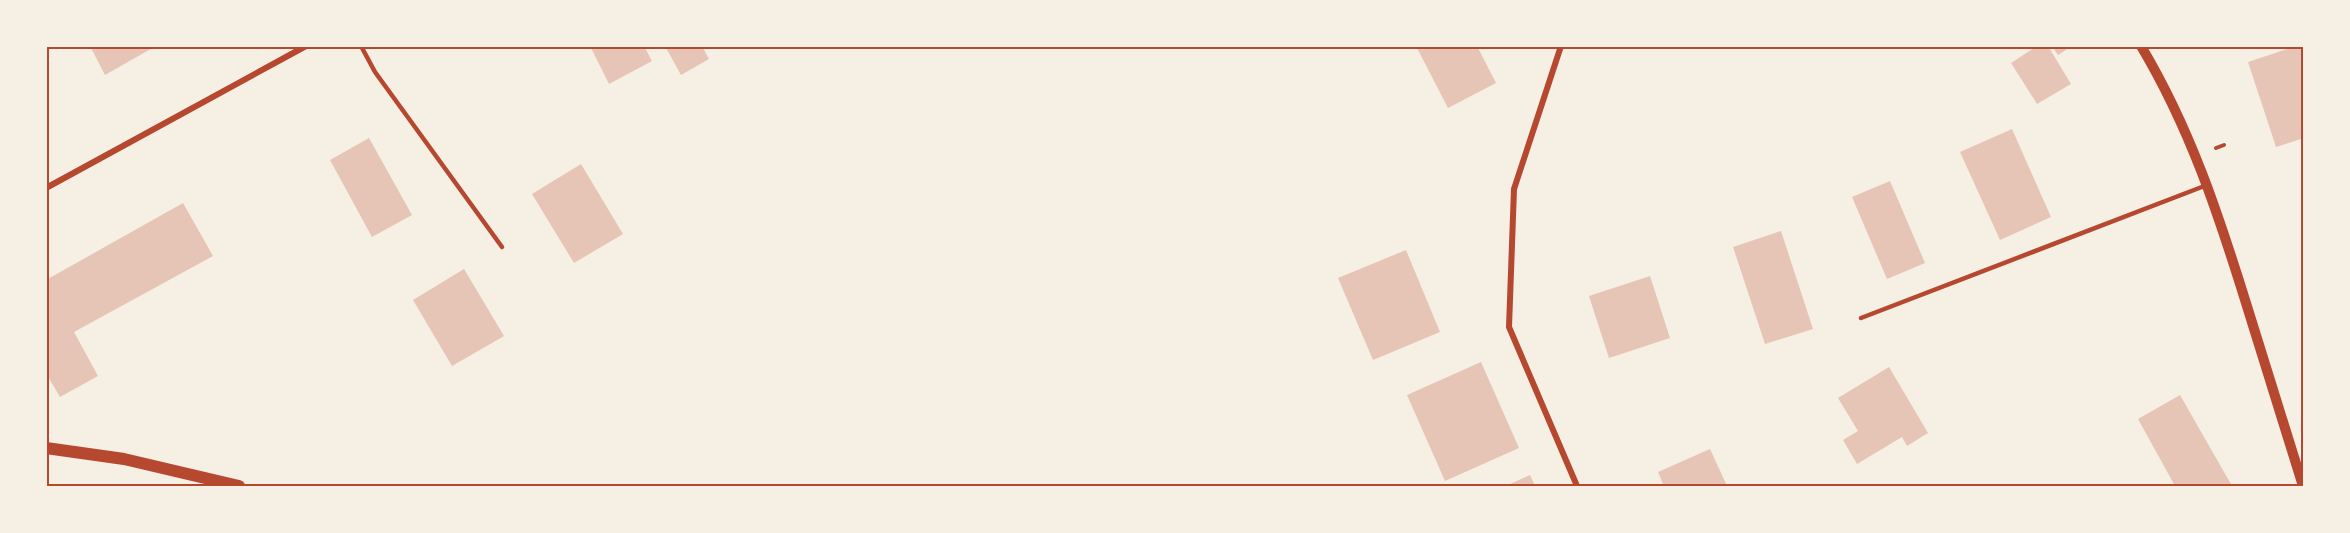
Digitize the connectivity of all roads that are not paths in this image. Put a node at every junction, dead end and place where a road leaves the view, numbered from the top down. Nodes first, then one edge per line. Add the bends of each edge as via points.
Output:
1 (306, 46) edge
2 (361, 46) edge
3 (1561, 46) edge
4 (2142, 47) edge
5 (2207, 185) junction
6 (46, 188) edge
7 (502, 247) dead end
8 (1861, 318) dead end
9 (46, 448) edge
10 (239, 486) edge
11 (1577, 486) edge
12 (2303, 486) edge

1 - 6 street
2 - 7 lane via 375,72
3 - 11 street via 1514,189 1509,327
4 - 5 street via 2197,156
5 - 8 lane
5 - 12 street
9 - 10 main road via 124,459

